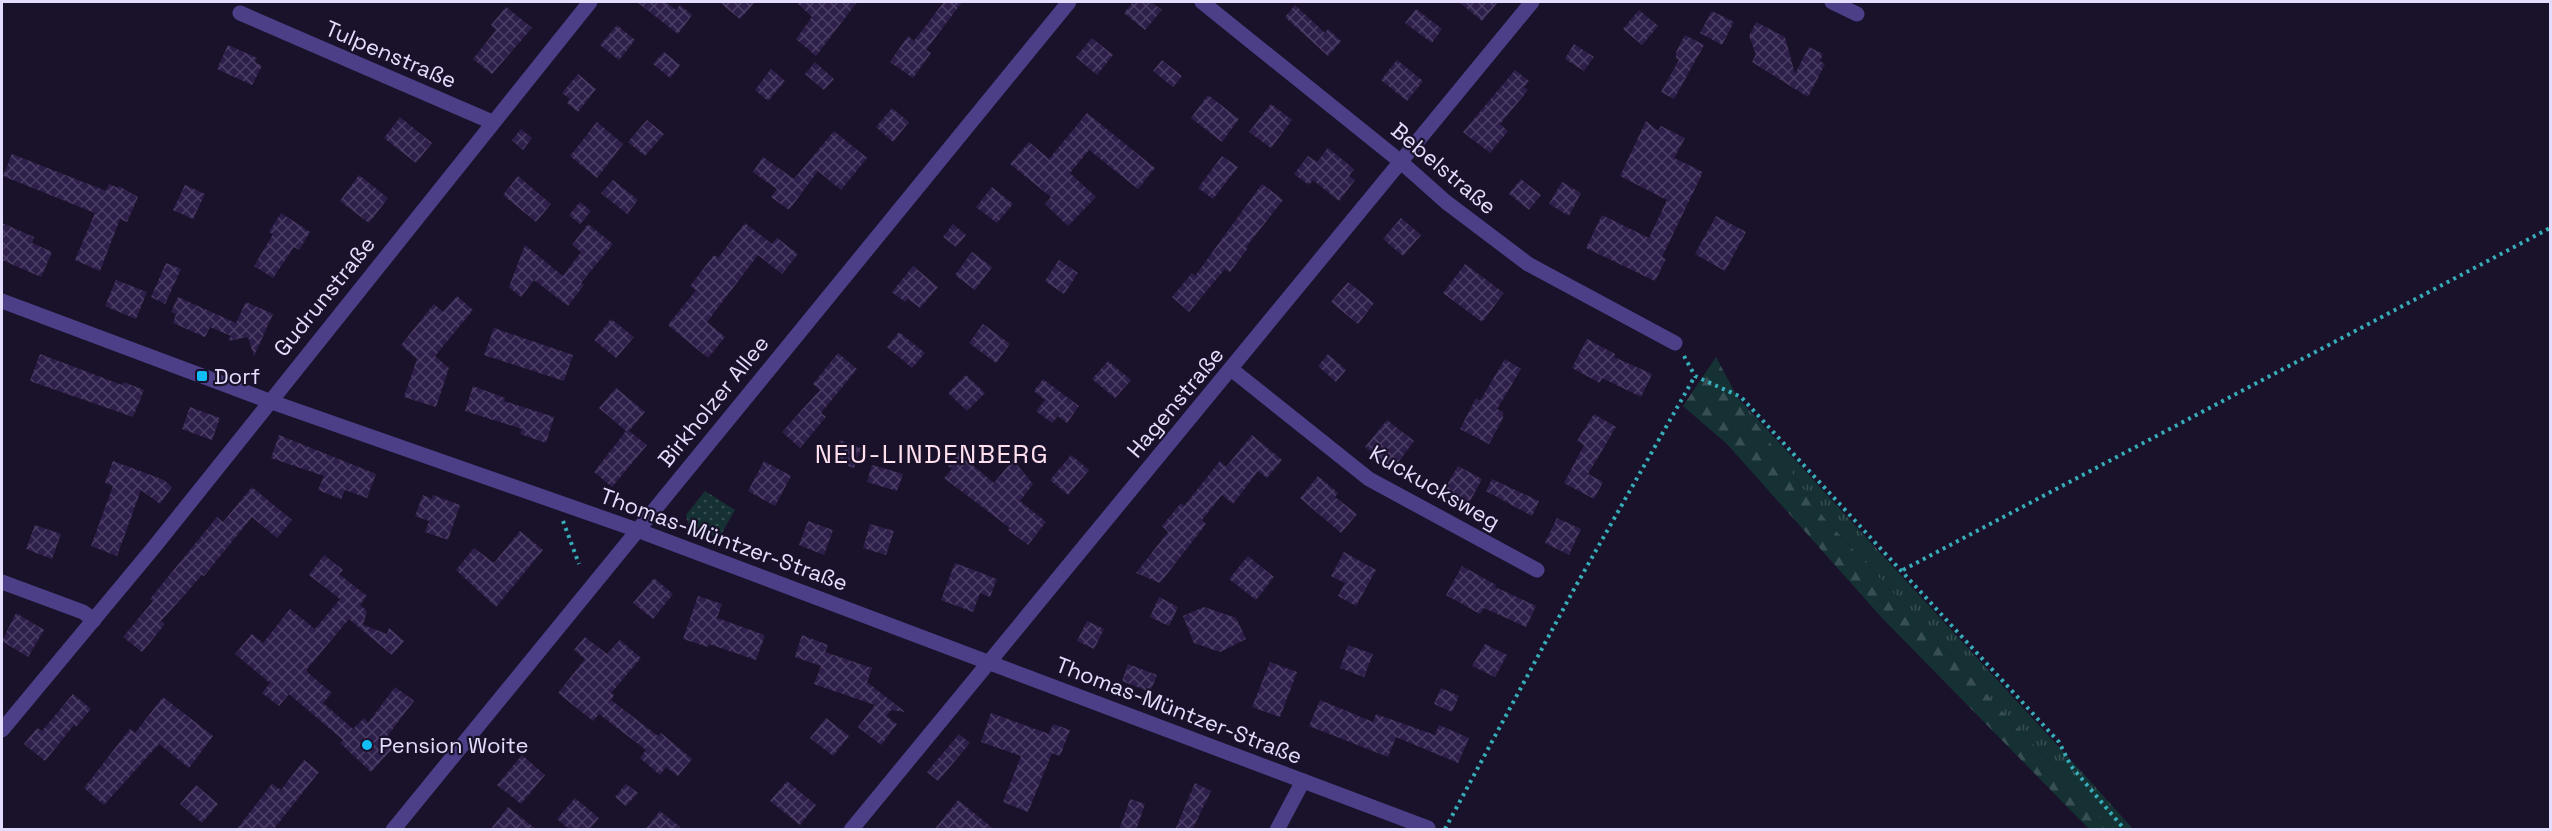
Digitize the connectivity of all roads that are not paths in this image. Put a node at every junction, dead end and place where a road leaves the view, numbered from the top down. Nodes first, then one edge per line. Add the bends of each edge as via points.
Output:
1 (590, 2) edge
2 (1069, 2) edge
3 (1202, 2) edge
4 (1532, 2) edge
5 (1832, 2) edge
6 (240, 13) dead end
7 (1857, 14) dead end
8 (492, 122) junction
9 (1401, 162) junction
10 (2, 301) edge
11 (1675, 343) road end
12 (1231, 369) junction
13 (269, 401) junction
14 (637, 530) junction
15 (1537, 570) dead end
16 (2, 582) edge
17 (94, 620) junction
18 (989, 661) junction
19 (2, 730) edge
20 (1303, 781) junction
21 (1428, 828) dead end
22 (393, 830) edge
23 (851, 830) edge
24 (1277, 830) edge

1 - 8 street, Gudrunstraße
2 - 14 street, Birkholzer Allee
3 - 9 street, Bebelstraße
4 - 9 street, Hagenstraße
5 - 7 street
6 - 8 street, Tulpenstraße
8 - 13 street, Gudrunstraße
9 - 11 street, Bebelstraße via 1446,202 1528,264
9 - 12 street, Hagenstraße
10 - 13 street, Thomas-Müntzer-Straße
12 - 15 street, Kuckucksweg via 1369,479
12 - 18 street, Hagenstraße
13 - 14 street, Thomas-Müntzer-Straße
13 - 17 street, Gudrunstraße
14 - 18 street, Thomas-Müntzer-Straße
14 - 22 street, Birkholzer Allee
16 - 17 street via 83,612
17 - 19 street, Gudrunstraße
18 - 20 street, Thomas-Müntzer-Straße
18 - 23 street, Hagenstraße
20 - 21 street, Thomas-Müntzer-Straße
20 - 24 street

